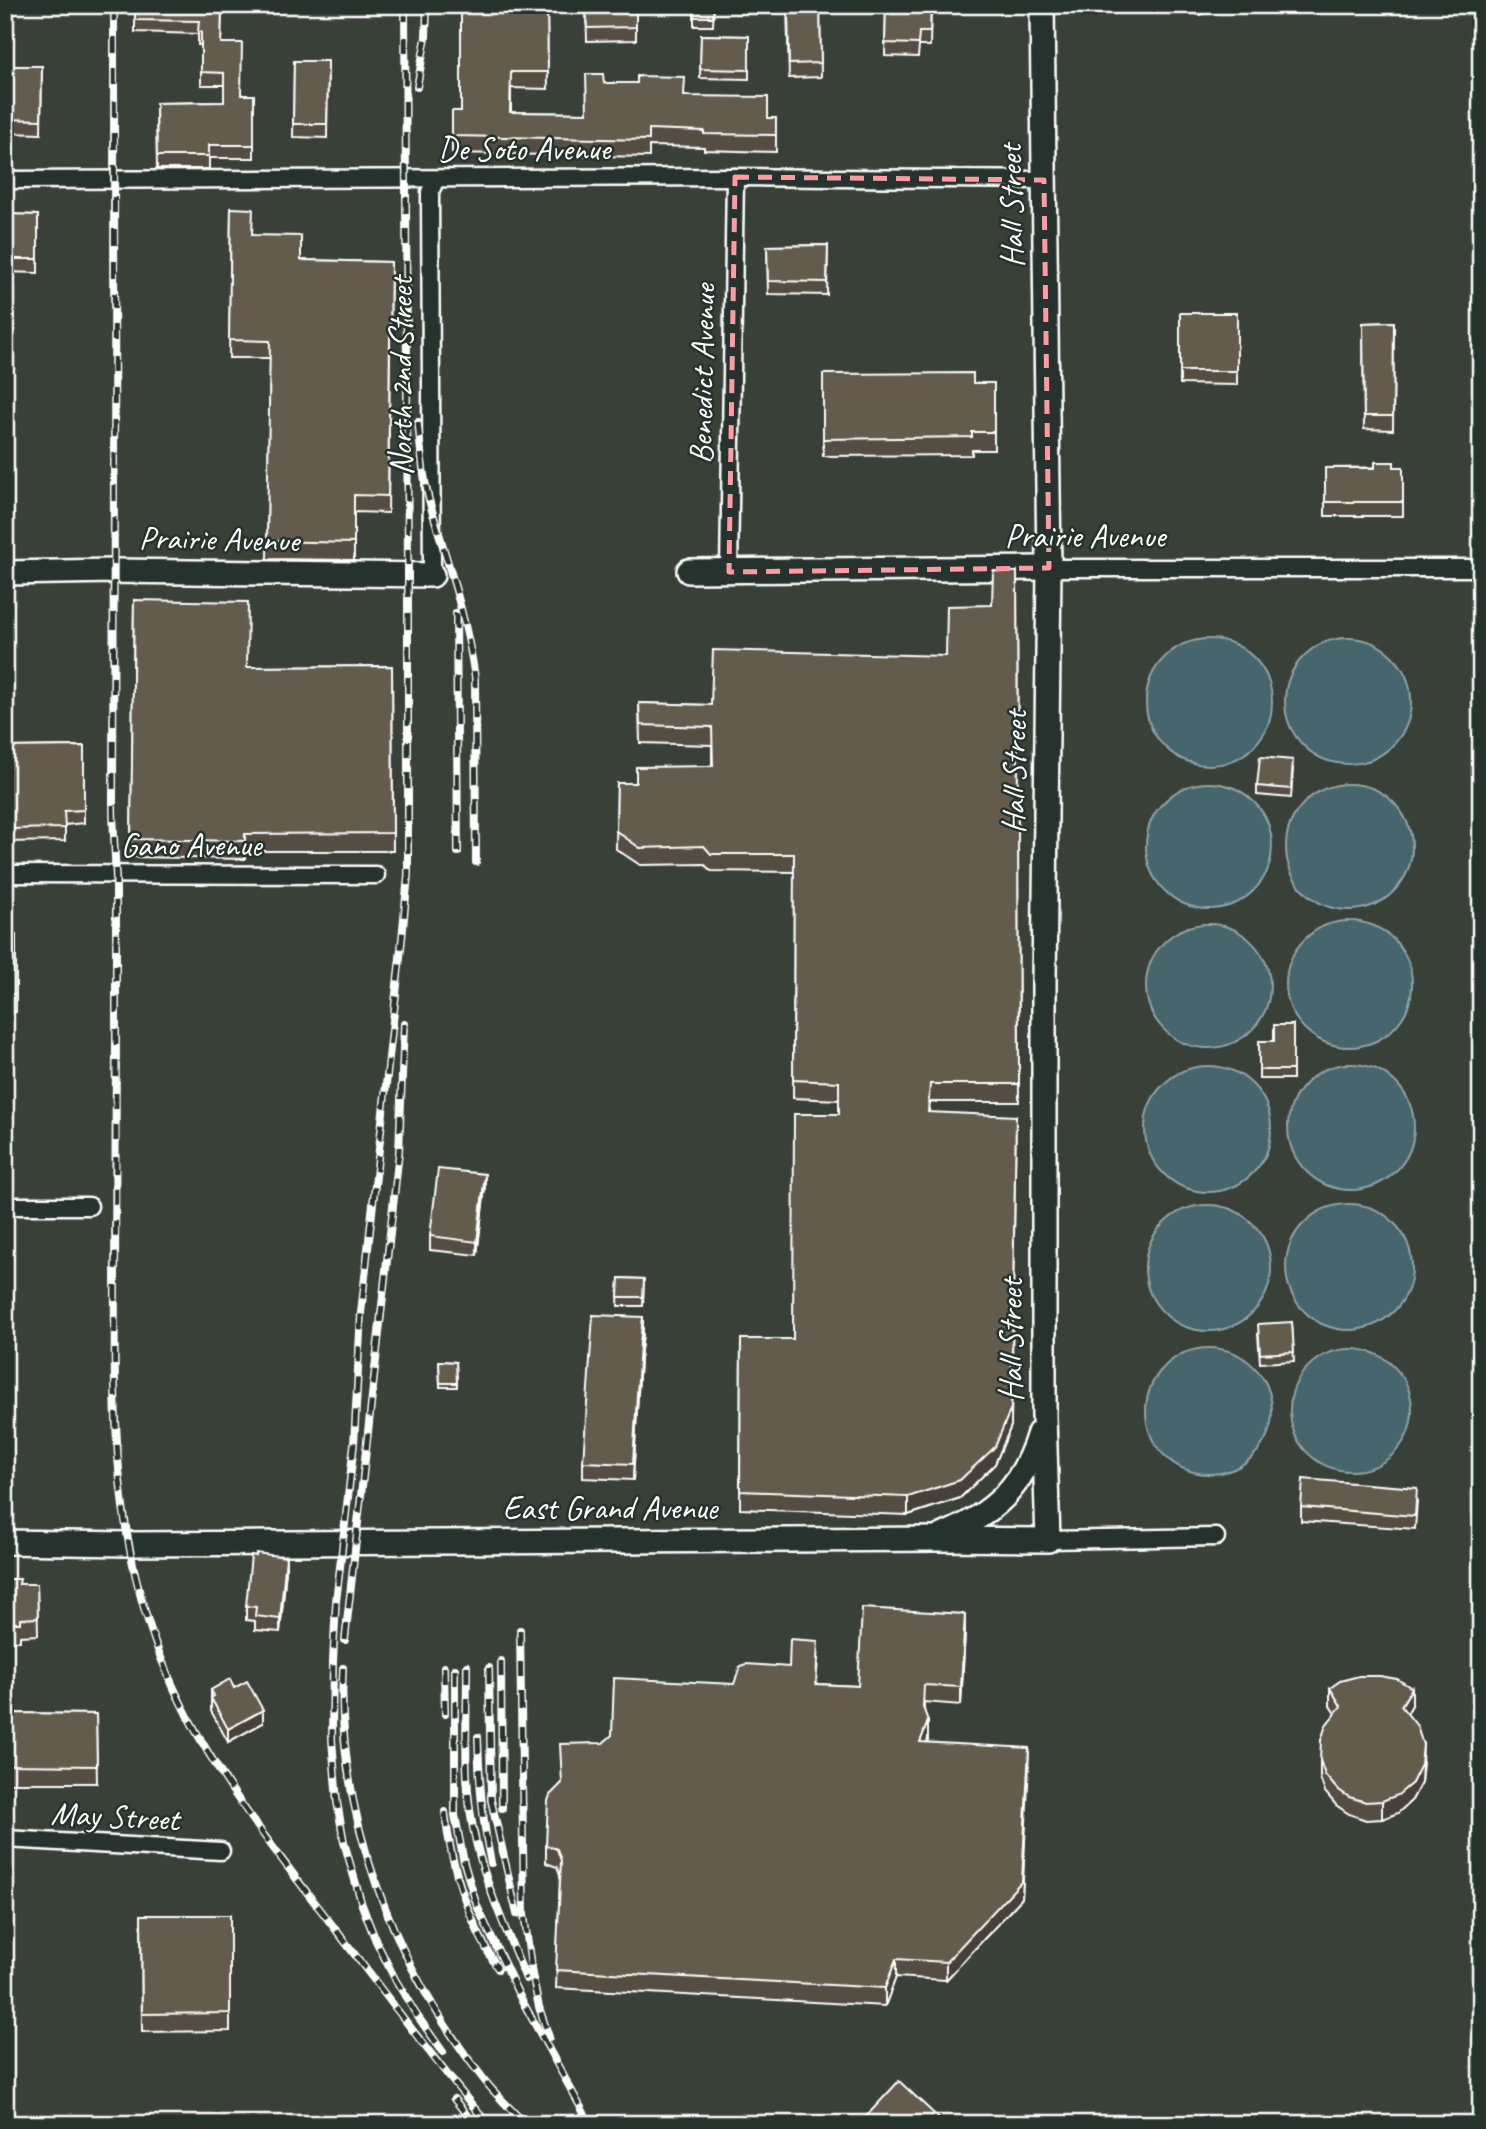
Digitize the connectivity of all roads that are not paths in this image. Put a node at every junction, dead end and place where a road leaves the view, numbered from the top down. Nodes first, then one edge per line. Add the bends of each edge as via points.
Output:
1 (1042, 5) edge
2 (735, 177) junction
3 (436, 179) junction
4 (5, 180) edge
5 (1044, 180) junction
6 (1049, 568) junction
7 (1481, 568) edge
8 (689, 571) dead end
9 (729, 572) junction
10 (5, 573) edge
11 (432, 575) joint
12 (5, 874) edge
13 (376, 875) dead end
14 (5, 1206) edge
15 (89, 1206) dead end
16 (1044, 1417) junction
17 (1216, 1537) dead end
18 (937, 1539) junction
19 (1048, 1540) junction
20 (5, 1542) edge
21 (5, 1839) edge
22 (221, 1851) dead end

1 - 5 main road, Hall Street
2 - 3 street, De Soto Avenue
2 - 5 street, De Soto Avenue
2 - 9 street, Benedict Avenue
3 - 4 street, De Soto Avenue
3 - 11 street, North 2nd Street via 430,192
5 - 6 main road, Hall Street
6 - 7 street, Prairie Avenue
6 - 9 main road, Prairie Avenue
6 - 16 main road, Hall Street
8 - 9 main road, Prairie Avenue
10 - 11 main road, Prairie Avenue
12 - 13 street, Gano Avenue
14 - 15 street
16 - 18 main road via 1026,1470 1012,1488 981,1516
16 - 19 main road, Hall Street
17 - 19 street, East Grand Avenue
18 - 19 main road, East Grand Avenue
18 - 20 main road, East Grand Avenue
21 - 22 street, May Street

